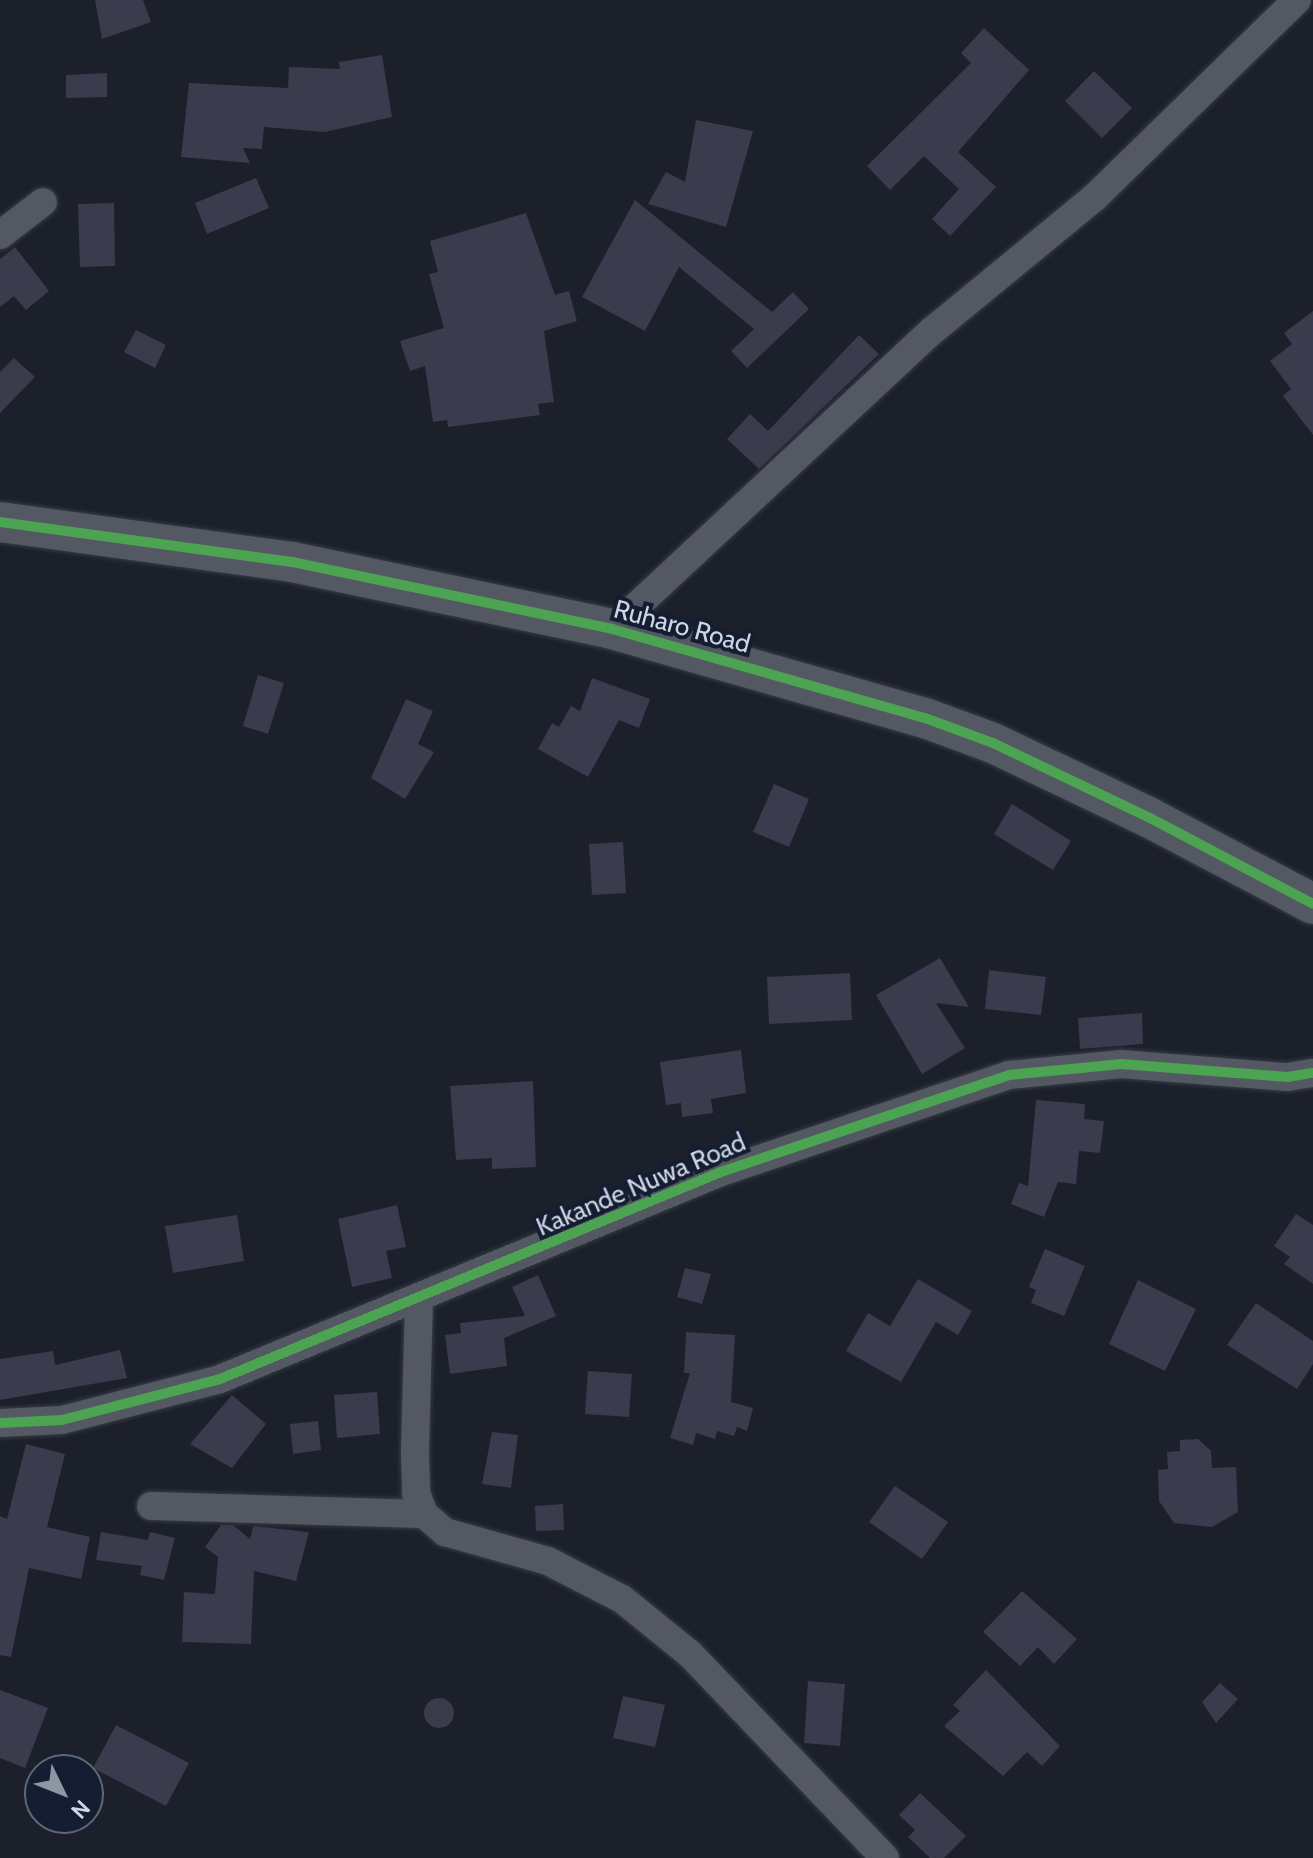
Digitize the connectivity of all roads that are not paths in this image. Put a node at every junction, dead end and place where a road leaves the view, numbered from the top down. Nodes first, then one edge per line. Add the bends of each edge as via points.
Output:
1 (1297, 0) edge
2 (43, 202) dead end
3 (0, 235) edge
4 (0, 522) edge
5 (612, 629) junction
6 (1313, 904) edge
7 (1313, 1073) edge
8 (419, 1299) junction
9 (0, 1423) edge
10 (151, 1506) dead end
11 (424, 1514) junction
12 (885, 1858) edge

1 - 5 street via 1095,197 932,331
2 - 3 street
4 - 5 street, Ruharo Road via 292,562
5 - 6 street, Ruharo Road via 925,718 993,743
7 - 8 street, Kakande Nuwa Road via 1287,1077 1121,1064 1009,1075 721,1172
8 - 9 street, Kakande Nuwa Road via 168,1396 62,1420
8 - 11 street via 416,1481
10 - 11 street
11 - 12 street via 445,1532 548,1561 622,1599 690,1654

